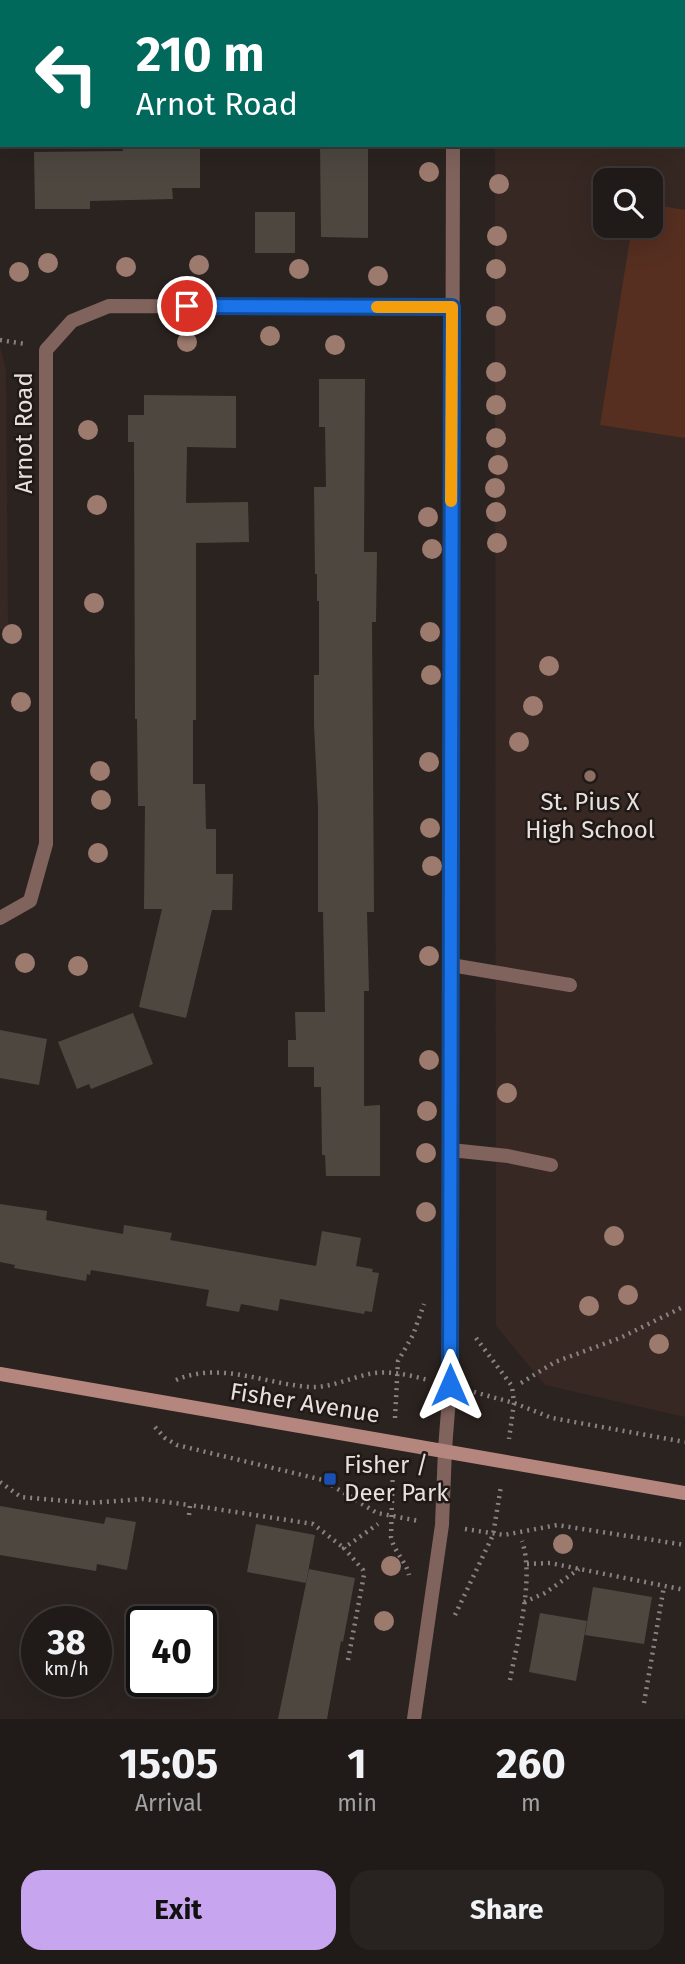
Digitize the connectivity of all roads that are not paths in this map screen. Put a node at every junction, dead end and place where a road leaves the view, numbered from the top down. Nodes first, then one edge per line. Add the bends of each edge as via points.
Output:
1 (453, 147) edge
2 (452, 307) junction
3 (0, 918) edge
4 (451, 965) junction
5 (570, 985) dead end
6 (451, 1150) junction
7 (551, 1165) dead end
8 (0, 1374) edge
9 (445, 1450) junction
10 (685, 1493) edge
11 (414, 1719) edge

1 - 2 street
2 - 3 street, Arnot Road via 108,306 72,321 46,349 46,844 30,901
2 - 4 street
4 - 5 street
4 - 6 street
6 - 7 street
6 - 9 street via 450,1385
8 - 9 main road, Fisher Avenue
9 - 10 main road, Fisher Avenue
9 - 11 street via 442,1525

